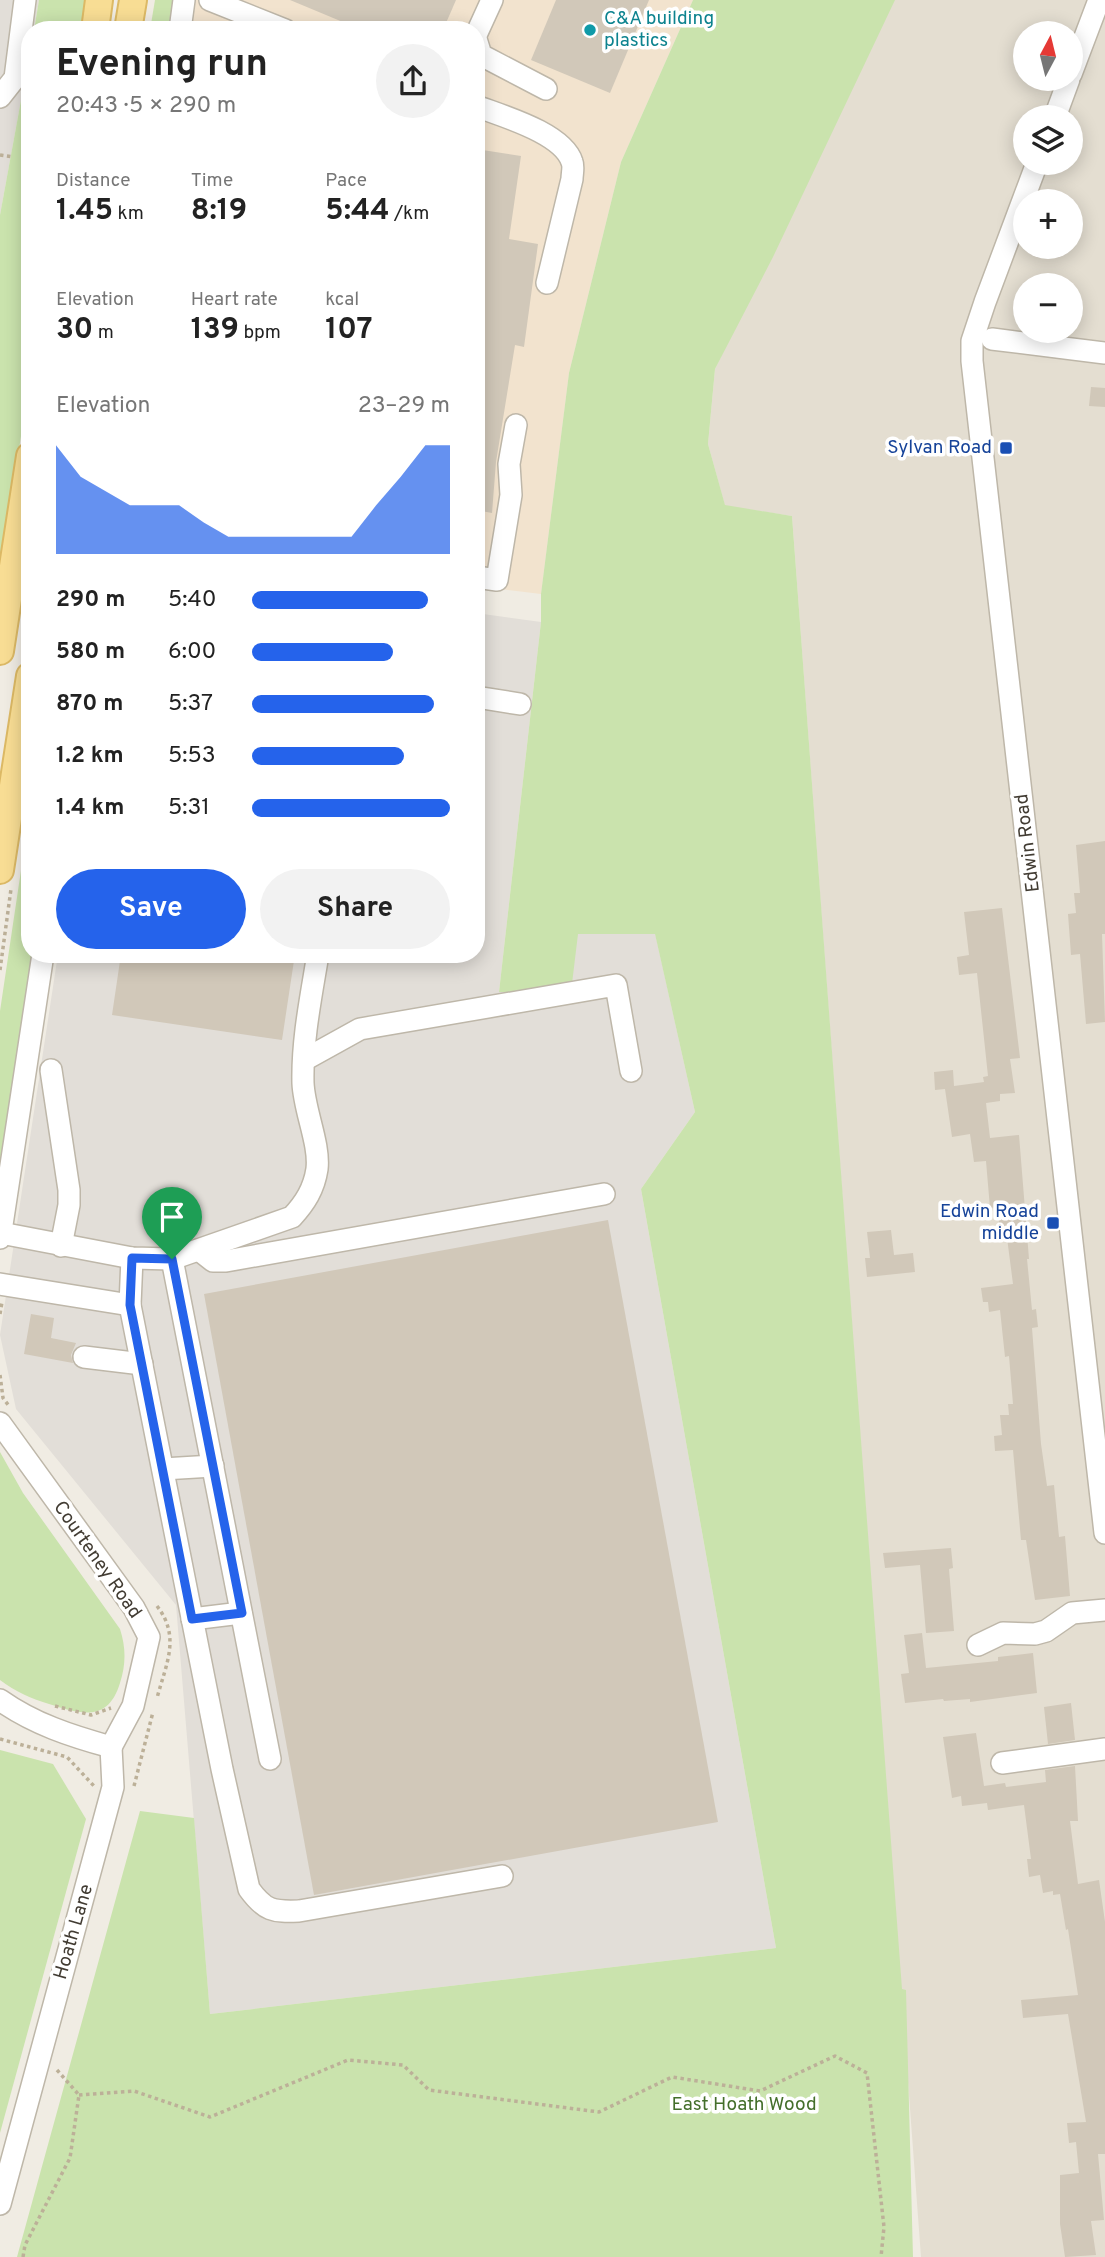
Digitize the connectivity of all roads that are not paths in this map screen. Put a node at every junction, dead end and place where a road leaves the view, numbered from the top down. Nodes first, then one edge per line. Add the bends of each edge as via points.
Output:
1 (25, 0) edge
2 (99, 0) edge
3 (133, 0) edge
4 (184, 0) edge
5 (210, 0) edge
6 (492, 0) edge
7 (1099, 0) edge
8 (22, 21) edge
9 (96, 21) edge
10 (130, 21) edge
11 (181, 21) edge
12 (262, 21) edge
13 (483, 21) edge
14 (21, 31) edge
15 (1083, 42) edge
16 (485, 57) edge
17 (546, 89) dead end
18 (0, 97) edge
19 (485, 110) edge
20 (1033, 175) edge
21 (547, 283) dead end
22 (992, 339) dead end
23 (1105, 353) edge
24 (516, 425) dead end
25 (21, 514) edge
26 (485, 578) edge
27 (0, 651) edge
28 (485, 698) edge
29 (520, 704) dead end
30 (21, 734) edge
31 (0, 870) edge
32 (42, 963) edge
33 (317, 963) edge
34 (304, 1060) junction
35 (51, 1070) dead end
36 (631, 1071) dead end
37 (604, 1194) dead end
38 (1, 1233) edge
39 (0, 1238) edge
40 (61, 1246) junction
41 (199, 1250) junction
42 (132, 1258) junction
43 (172, 1259) junction
44 (0, 1284) edge
45 (130, 1305) junction
46 (84, 1357) dead end
47 (142, 1364) junction
48 (0, 1423) edge
49 (213, 1466) junction
50 (163, 1469) junction
51 (1105, 1533) edge
52 (1105, 1610) edge
53 (242, 1613) junction
54 (192, 1619) junction
55 (978, 1645) dead end
56 (0, 1700) edge
57 (25, 1718) junction
58 (0, 1721) edge
59 (111, 1747) junction
60 (1105, 1749) edge
61 (270, 1759) dead end
62 (1002, 1763) dead end
63 (502, 1877) dead end
64 (0, 2204) edge

1 - 8 street
2 - 9 main road
3 - 10 main road
4 - 11 street
5 - 12 street
6 - 13 street
7 - 15 street
14 - 18 street via 15,78
16 - 17 street
19 - 21 street via 539,131 560,145 572,162
20 - 51 street, Edwin Road via 972,341 972,362
22 - 23 street
24 - 26 street via 509,464 511,495 497,580
25 - 27 main road
28 - 29 street
30 - 31 main road
32 - 38 street
33 - 34 street
34 - 36 street via 360,1029 616,985
34 - 41 street via 303,1086 317,1167 304,1205 292,1217
35 - 40 street via 69,1190
37 - 41 street via 226,1261 213,1261
38 - 39 street
38 - 40 street
40 - 42 street
41 - 43 street
42 - 43 street
42 - 45 street
43 - 49 street
44 - 45 street
45 - 47 street
46 - 47 street
47 - 50 street
48 - 59 street, Courteney Road via 134,1608 149,1637 131,1713
49 - 50 street
49 - 53 street
50 - 54 street
52 - 55 street via 1072,1613 1046,1631 1003,1633
53 - 54 street
53 - 61 street
54 - 63 street via 244,1869 259,1903 275,1912 299,1911
56 - 57 street
57 - 58 street
57 - 59 street
59 - 64 street, Hoath Lane via 113,1787
60 - 62 street

